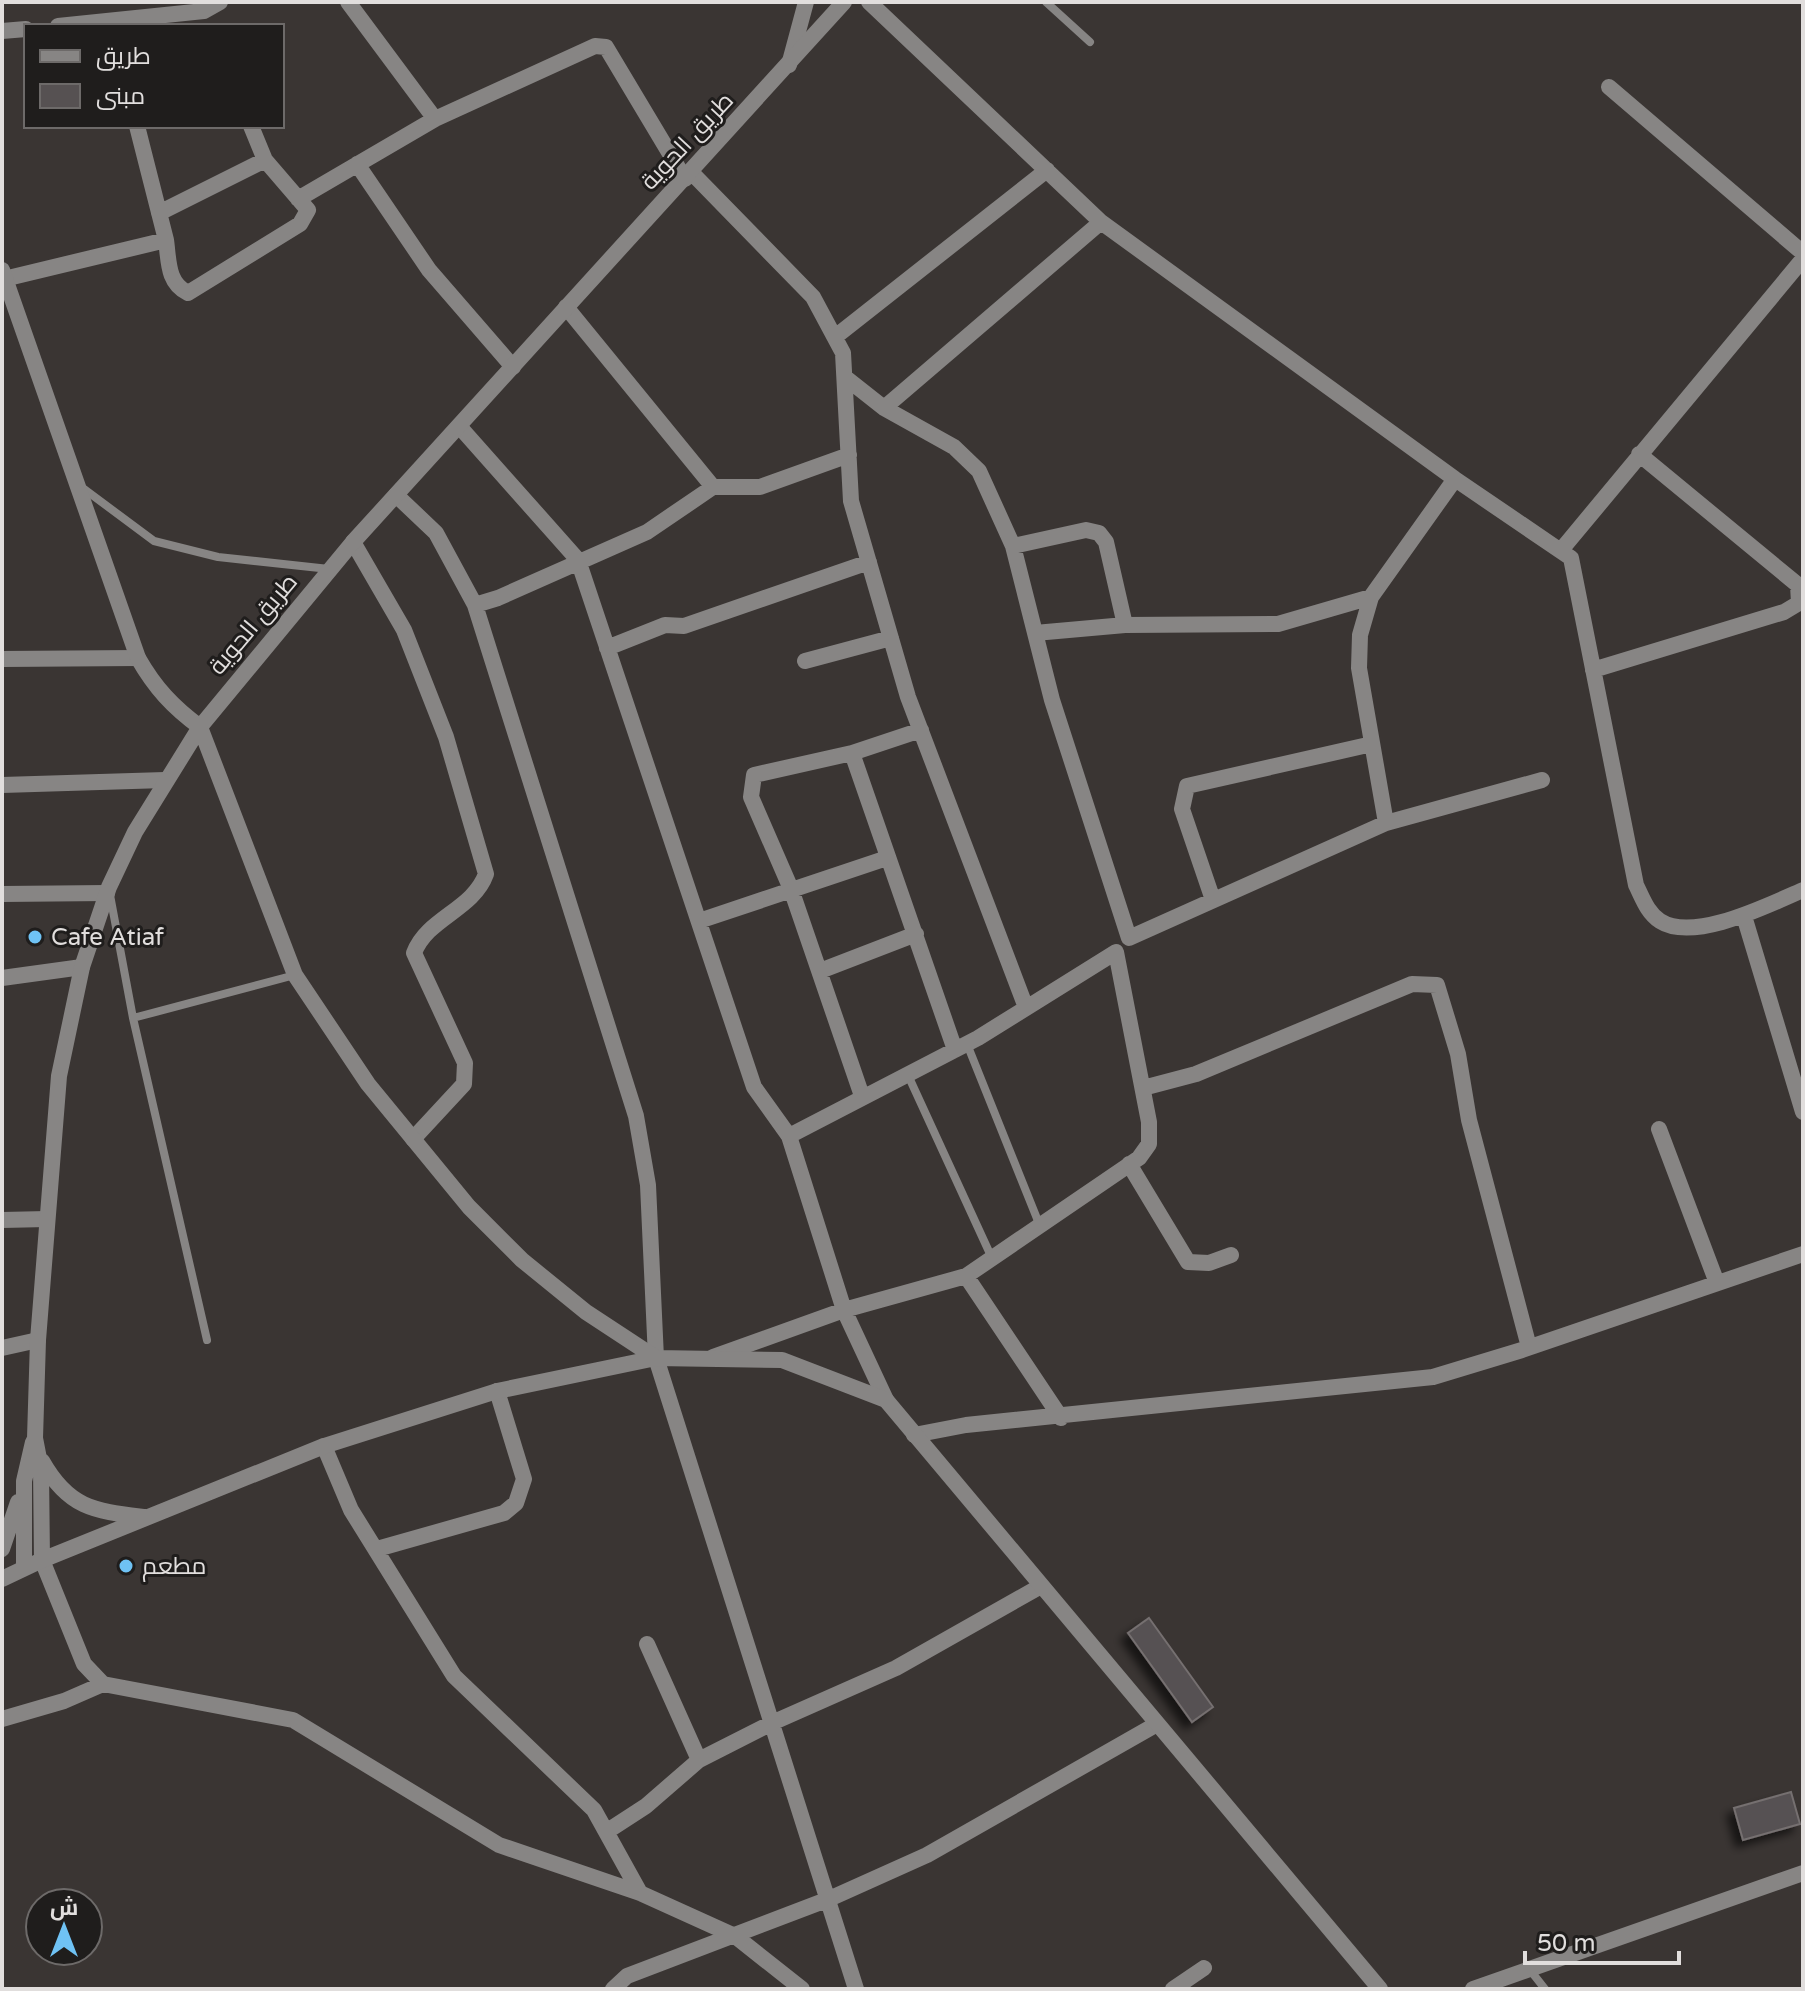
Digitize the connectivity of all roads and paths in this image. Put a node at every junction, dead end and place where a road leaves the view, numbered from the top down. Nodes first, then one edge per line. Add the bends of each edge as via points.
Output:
1 (220, 2) edge
2 (348, 2) edge
3 (806, 2) edge
4 (844, 2) edge
5 (869, 2) edge
6 (1046, 2) edge
7 (207, 19) edge
8 (110, 24) edge
9 (24, 29) edge
10 (2, 31) edge
11 (1090, 42) dead end
12 (788, 67) junction
13 (1609, 87) dead end
14 (435, 119) junction
15 (138, 128) edge
16 (252, 128) edge
17 (265, 160) junction
18 (357, 164) junction
19 (1047, 170) junction
20 (688, 176) junction
21 (298, 199) junction
22 (159, 213) junction
23 (1101, 222) junction
24 (166, 240) junction
25 (1803, 253) edge
26 (1803, 259) edge
27 (3, 275) edge
28 (566, 307) junction
29 (835, 337) junction
30 (513, 367) junction
31 (846, 378) junction
32 (884, 408) junction
33 (459, 426) junction
34 (1639, 454) junction
35 (849, 455) junction
36 (1455, 479) junction
37 (73, 480) junction
38 (713, 487) junction
39 (396, 495) junction
40 (353, 542) junction
41 (1013, 546) junction
42 (1562, 549) junction
43 (578, 560) junction
44 (869, 562) junction
45 (330, 570) junction
46 (1371, 597) junction
47 (475, 605) junction
48 (1125, 625) junction
49 (1035, 633) junction
50 (891, 638) junction
51 (607, 648) junction
52 (138, 658) junction
53 (2, 659) edge
54 (805, 661) dead end
55 (1593, 670) junction
56 (200, 727) junction
57 (921, 730) junction
58 (1372, 744) junction
59 (852, 753) junction
60 (165, 780) junction
61 (1542, 780) dead end
62 (2, 785) edge
63 (1386, 823) junction
64 (887, 858) junction
65 (791, 889) junction
66 (108, 890) junction
67 (1803, 890) edge
68 (2, 894) edge
69 (1213, 900) junction
70 (1744, 916) junction
71 (699, 921) junction
72 (916, 934) junction
73 (1129, 938) junction
74 (1116, 952) junction
75 (82, 967) junction
76 (820, 971) junction
77 (295, 975) junction
78 (2, 978) edge
79 (1025, 1005) junction
80 (133, 1018) junction
81 (961, 1047) junction
82 (906, 1072) junction
83 (1143, 1088) junction
84 (862, 1096) junction
85 (1803, 1112) edge
86 (1659, 1129) dead end
87 (789, 1136) junction
88 (413, 1139) junction
89 (1129, 1164) junction
90 (47, 1219) junction
91 (2, 1220) edge
92 (1040, 1226) junction
93 (1803, 1254) edge
94 (1231, 1255) dead end
95 (991, 1256) junction
96 (966, 1276) junction
97 (1717, 1283) junction
98 (844, 1310) junction
99 (38, 1340) junction
100 (207, 1340) dead end
101 (1529, 1347) junction
102 (2, 1348) edge
103 (713, 1357) junction
104 (656, 1358) junction
105 (497, 1391) junction
106 (886, 1400) junction
107 (1061, 1418) junction
108 (914, 1435) junction
109 (36, 1446) junction
110 (324, 1446) junction
111 (24, 1481) junction
112 (147, 1518) junction
113 (2, 1549) edge
114 (377, 1549) junction
115 (42, 1560) junction
116 (24, 1567) junction
117 (2, 1579) edge
118 (1041, 1586) junction
119 (647, 1644) dead end
120 (103, 1684) junction
121 (2, 1719) edge
122 (774, 1722) junction
123 (1157, 1724) junction
124 (699, 1760) junction
125 (606, 1832) junction
126 (1803, 1873) edge
127 (640, 1893) junction
128 (829, 1899) junction
129 (735, 1936) junction
130 (1204, 1968) dead end
131 (1529, 1969) junction
132 (613, 1989) edge
133 (802, 1989) edge
134 (856, 1989) edge
135 (1173, 1989) edge
136 (1380, 1989) edge
137 (1473, 1989) edge
138 (1545, 1989) edge

1 - 7 street
2 - 14 street
3 - 12 street
4 - 12 street, طريق الحوية
5 - 19 street
6 - 11 lane
7 - 8 street
9 - 10 street
12 - 20 street, طريق الحوية
13 - 25 street
14 - 18 street
14 - 20 street via 595,46 606,47
15 - 22 street
16 - 17 street
17 - 21 street
17 - 22 street
18 - 21 street
18 - 30 street via 429,270
19 - 23 street
19 - 29 street
20 - 28 street, طريق الحوية
20 - 29 street via 813,297
21 - 24 street via 308,210 300,224 188,293 171,278
22 - 24 street
23 - 32 street
23 - 36 street
24 - 27 street
26 - 34 street
27 - 37 street
28 - 30 street, طريق الحوية
28 - 38 street
29 - 31 street
30 - 33 street, طريق الحوية
31 - 32 street
31 - 35 street
32 - 41 street via 954,447 979,471
33 - 39 street, طريق الحوية
33 - 43 street
34 - 42 street
34 - 55 street via 1798,585 1799,603
35 - 38 street via 760,487
35 - 44 street via 851,501
36 - 42 street
36 - 46 street
37 - 45 lane via 154,541 218,557
37 - 52 street
38 - 43 street via 647,532
39 - 40 street, طريق الحوية
39 - 47 street via 436,533
40 - 45 street, طريق الحوية
40 - 88 street via 404,630 446,737 486,874 480,890 419,938 414,953 465,1063 464,1084
41 - 48 street via 1086,530 1099,533 1106,542
41 - 49 street
42 - 55 street via 1571,558
43 - 47 street
43 - 51 street
44 - 50 street
44 - 51 street
45 - 56 street, طريق الحوية
46 - 48 street via 1278,624
46 - 58 street via 1360,635 1359,668
47 - 104 street via 636,1116 648,1185
48 - 49 street
49 - 73 street
50 - 54 street
50 - 57 street
51 - 71 street
52 - 53 street
52 - 56 street via 153,685
55 - 70 street via 1636,885 1648,910 1674,926
56 - 60 street, طريق الحوية
56 - 77 street
57 - 59 street
57 - 79 street
58 - 63 street
58 - 69 street via 1187,786 1182,809
59 - 64 street
59 - 65 street via 754,775 751,797
60 - 62 street
60 - 66 street, طريق الحوية
61 - 63 street
63 - 69 street
64 - 65 street
64 - 72 street
65 - 71 street
65 - 76 street
66 - 68 street
66 - 75 street, طريق الحوية
66 - 80 lane
67 - 70 street
69 - 73 street
70 - 85 street
71 - 87 street via 754,1087
72 - 76 street
72 - 81 street
73 - 74 street
74 - 79 street
74 - 83 street
75 - 78 street
75 - 90 street, طريق الحوية via 59,1076
76 - 84 street
77 - 80 lane
77 - 88 street via 368,1084
79 - 81 street
80 - 100 lane
81 - 82 street
81 - 92 lane
82 - 84 street
82 - 95 lane
83 - 89 street via 1149,1144
83 - 101 street via 1196,1074 1412,984 1437,985
84 - 87 street
86 - 97 street
87 - 98 street
88 - 104 street via 522,1260 586,1312
89 - 92 street
89 - 94 street via 1188,1262 1209,1263
90 - 91 street
90 - 99 street, طريق الحوية
92 - 95 street
93 - 97 street
95 - 96 street
96 - 98 street
96 - 107 street
97 - 101 street
98 - 103 street
98 - 106 street
99 - 102 street
99 - 109 street, طريق الحوية
101 - 107 street via 1433,1377
103 - 104 street
103 - 106 street via 782,1360
104 - 105 street
104 - 122 street
105 - 110 street
105 - 114 street via 524,1479 516,1503 504,1513
106 - 108 street
107 - 108 street
108 - 118 street
109 - 111 street, طريق الحوية
109 - 112 street via 60,1488 83,1506
109 - 115 street, طريق الحوية
110 - 112 street
110 - 114 street via 351,1510
111 - 113 street
111 - 116 street, طريق الحوية
112 - 115 street
114 - 125 street via 454,1676 594,1810
115 - 116 street
115 - 120 street, طريق الحوية via 84,1664
116 - 117 street
118 - 122 street via 896,1668
118 - 123 street
119 - 124 street
120 - 121 street
120 - 127 street via 293,1720 499,1845
122 - 124 street
122 - 128 street
123 - 128 street via 927,1855
123 - 136 street
124 - 125 street
125 - 127 street
126 - 131 street
127 - 129 street
128 - 129 street
128 - 134 street
129 - 132 street via 627,1976
129 - 133 street
130 - 135 street
131 - 137 street
131 - 138 lane

